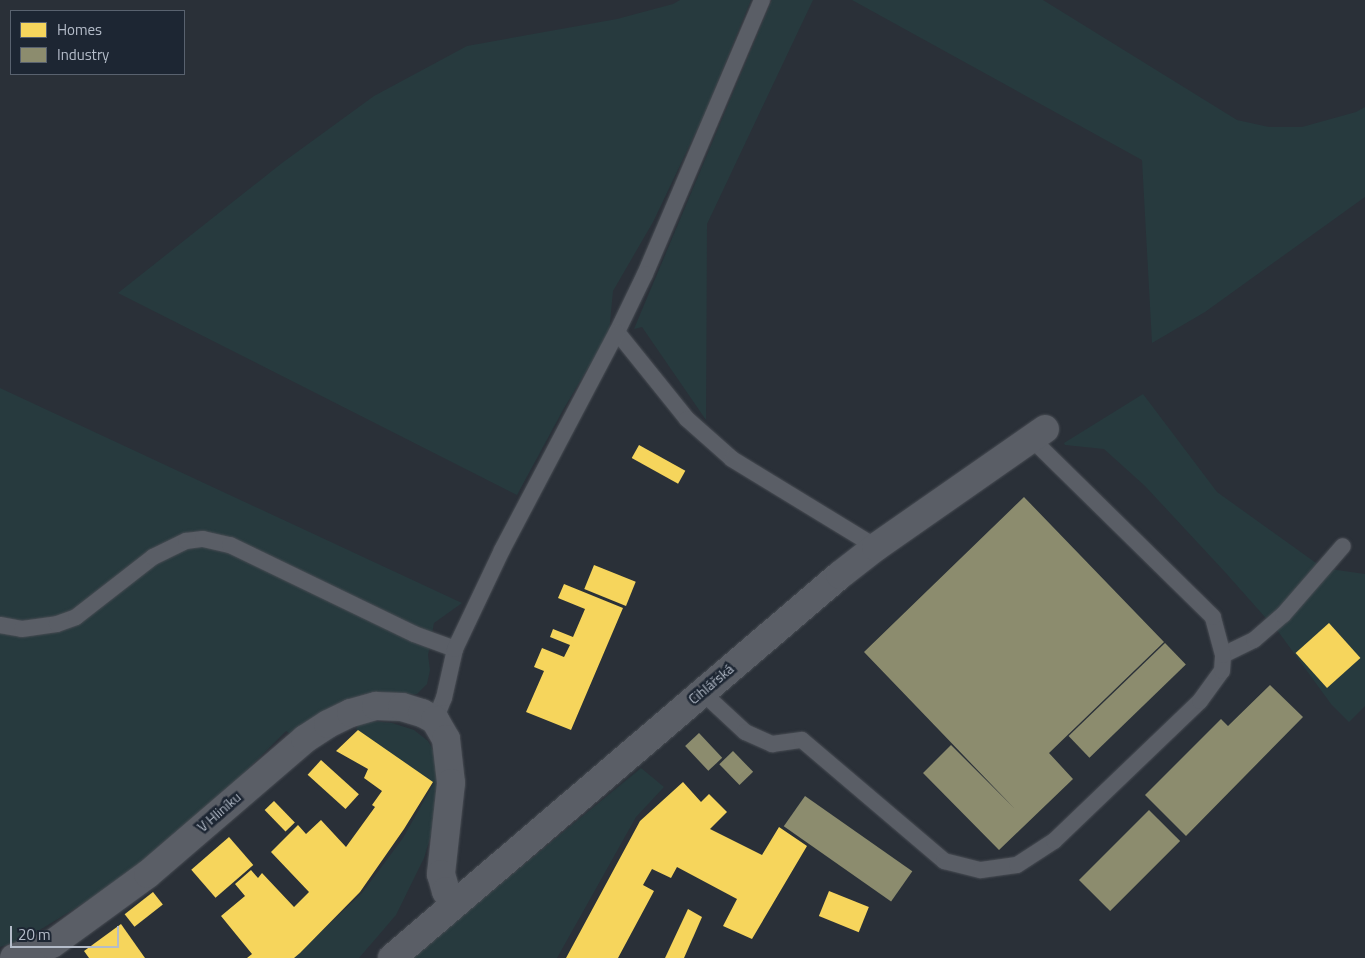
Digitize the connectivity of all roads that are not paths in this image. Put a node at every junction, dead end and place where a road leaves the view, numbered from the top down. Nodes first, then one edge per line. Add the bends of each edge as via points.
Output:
1 (762, 0) edge
2 (617, 332) junction
3 (1039, 434) joint
4 (1343, 546) dead end
5 (876, 547) junction
6 (0, 625) edge
7 (455, 649) junction
8 (1223, 655) junction
9 (702, 692) junction
10 (435, 720) junction
11 (454, 904) junction
12 (14, 958) edge
13 (392, 958) edge

1 - 2 lane
2 - 5 lane via 687,420 732,459
2 - 7 lane via 502,550
3 - 5 street, Cihlářská
3 - 8 lane via 1213,617
4 - 8 lane via 1283,615 1254,640
5 - 9 street, Cihlářská
6 - 7 lane via 22,629 57,624 76,617 153,557 186,541 203,539 230,544 414,634
7 - 10 lane via 444,698
8 - 9 lane via 1222,671 1200,701 1054,841 1017,865 981,870 944,861 802,740 772,744 745,732
9 - 11 street, Cihlářská
10 - 11 street via 449,749 450,812 441,874
10 - 12 street, V Hliníku via 402,707 376,706 328,724 305,739 148,874 52,944
11 - 13 street, Cihlářská

